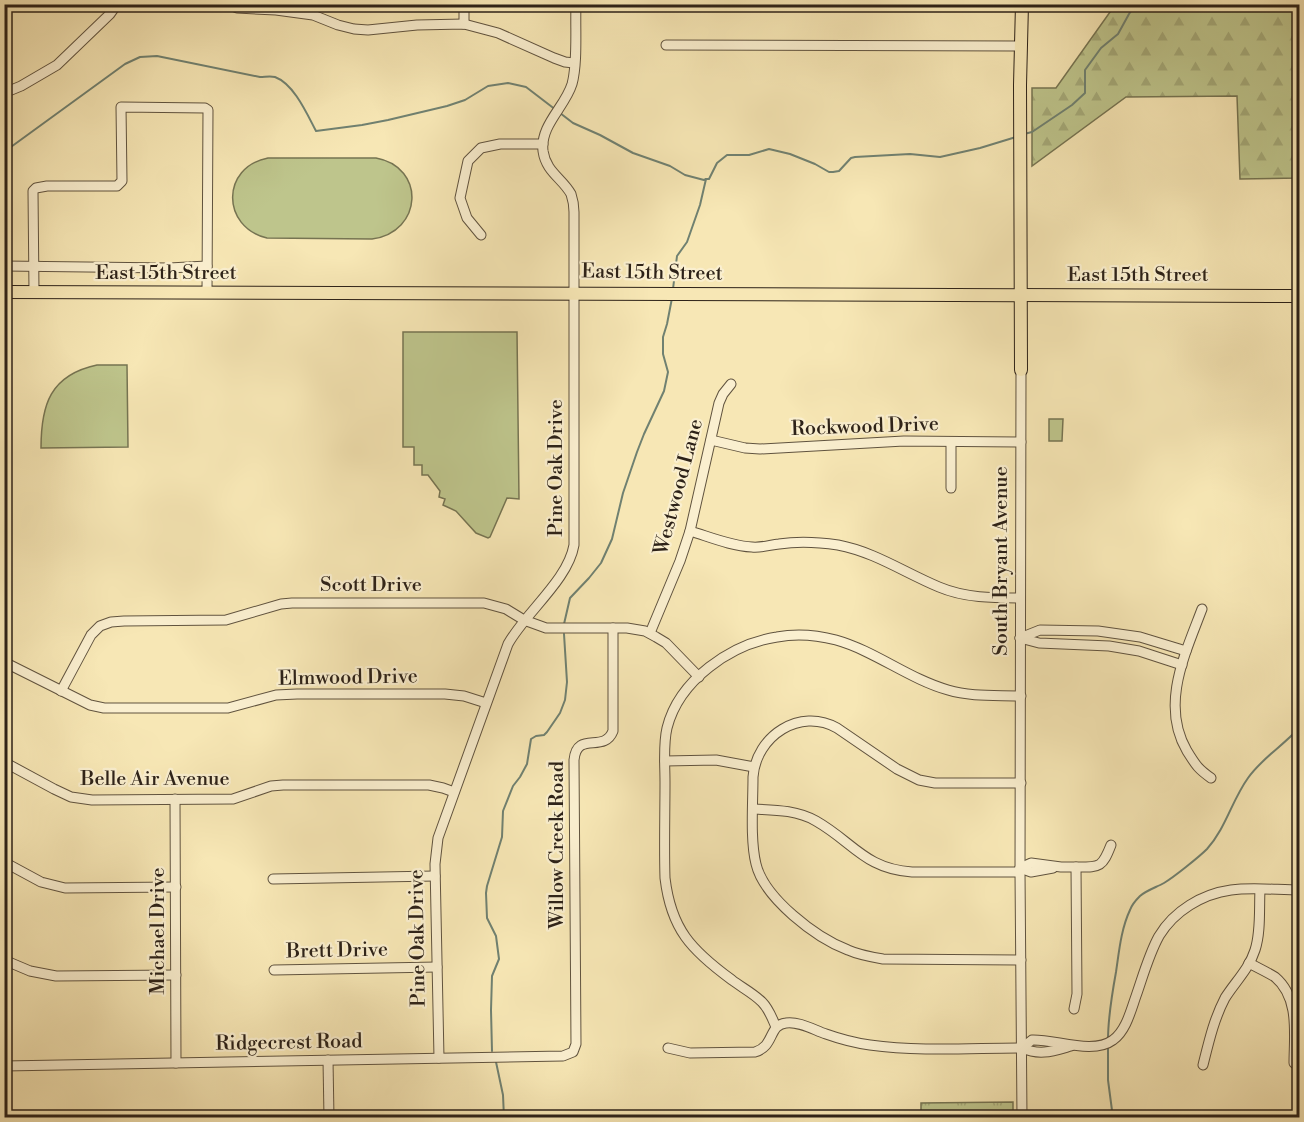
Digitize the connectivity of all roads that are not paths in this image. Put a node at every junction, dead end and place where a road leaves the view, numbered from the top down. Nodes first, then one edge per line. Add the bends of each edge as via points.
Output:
1 (116, 4) edge
2 (228, 4) edge
3 (313, 4) edge
4 (465, 4) edge
5 (576, 4) edge
6 (1022, 4) edge
7 (313, 15) junction
8 (465, 24) junction
9 (666, 45) dead end
10 (1021, 46) junction
11 (574, 63) junction
12 (4, 93) edge
13 (543, 144) junction
14 (481, 235) dead end
15 (207, 266) junction
16 (4, 267) edge
17 (35, 267) junction
18 (4, 292) edge
19 (34, 292) junction
20 (574, 292) junction
21 (207, 293) junction
22 (1020, 295) junction
23 (1299, 296) edge
24 (1021, 370) joint
25 (731, 384) dead end
26 (4, 424) edge
27 (711, 440) junction
28 (951, 442) junction
29 (1021, 442) junction
30 (951, 488) dead end
31 (690, 531) junction
32 (4, 559) edge
33 (1020, 597) junction
34 (1202, 609) dead end
35 (524, 620) junction
36 (613, 628) junction
37 (650, 633) junction
38 (1020, 638) junction
39 (1186, 651) junction
40 (4, 662) edge
41 (1182, 665) junction
42 (699, 677) junction
43 (61, 692) junction
44 (1021, 696) junction
45 (486, 704) junction
46 (665, 761) junction
47 (4, 762) edge
48 (754, 767) junction
49 (1211, 778) dead end
50 (1021, 783) junction
51 (454, 792) junction
52 (175, 799) junction
53 (753, 809) junction
54 (1111, 845) dead end
55 (4, 862) edge
56 (1076, 867) junction
57 (1020, 870) junction
58 (435, 876) junction
59 (273, 879) dead end
60 (176, 887) junction
61 (1260, 890) junction
62 (1299, 890) edge
63 (4, 960) edge
64 (1021, 960) junction
65 (1249, 963) junction
66 (437, 967) junction
67 (274, 970) dead end
68 (176, 975) junction
69 (1074, 1009) dead end
70 (776, 1027) junction
71 (668, 1048) dead end
72 (1022, 1048) junction
73 (573, 1052) joint
74 (439, 1058) junction
75 (328, 1060) junction
76 (176, 1063) junction
77 (1294, 1064) dead end
78 (1203, 1065) dead end
79 (4, 1066) edge
80 (329, 1118) edge
81 (1022, 1118) edge

1 - 12 street via 57,64
2 - 7 street
3 - 7 street
4 - 8 street
5 - 11 street
6 - 10 main road, South Bryant Avenue
7 - 8 street via 338,25 368,30
8 - 11 street
9 - 10 street
10 - 22 main road, South Bryant Avenue
11 - 13 street via 571,85 551,119
13 - 14 street via 481,148 468,161 460,198 467,218
13 - 20 street, Pine Oak Drive via 552,172 573,200
15 - 17 street
15 - 17 street via 208,110 121,107 122,181 117,186 47,186 33,191
15 - 21 street
16 - 17 street
17 - 19 street
18 - 19 main road, East 15th Street
19 - 21 main road, East 15th Street
20 - 21 main road, East 15th Street
20 - 22 main road, East 15th Street
20 - 35 street, Pine Oak Drive via 574,545 562,574
22 - 23 main road, East 15th Street
22 - 24 main road, South Bryant Avenue
24 - 29 street, South Bryant Avenue
25 - 27 street, Westwood Lane via 719,403
26 - 32 street
27 - 28 street, Rockwood Drive via 760,449
27 - 31 street, Westwood Lane
28 - 29 street, Rockwood Drive
28 - 30 street
29 - 33 street, South Bryant Avenue
31 - 33 street via 740,546 803,542 839,545 884,560 950,591 988,598
31 - 37 street, Westwood Lane
33 - 38 street, South Bryant Avenue
34 - 39 street
35 - 36 street, Scott Drive via 546,628
35 - 43 street, Scott Drive via 506,609 484,603 292,603 226,620 111,622 91,635
35 - 45 street, Pine Oak Drive via 506,650
36 - 37 street, Scott Drive
36 - 73 street, Willow Creek Road via 613,731 603,742 580,745 574,755
37 - 42 street, Scott Drive via 666,643
38 - 39 street via 1040,630 1098,631 1140,637
38 - 41 street via 1039,643 1109,646
38 - 44 street, South Bryant Avenue
39 - 41 street
40 - 43 street, Elmwood Drive
41 - 49 street via 1174,699 1176,724 1198,770
42 - 44 street via 725,657 757,641 799,634 838,640 949,691
42 - 46 street via 671,714
43 - 45 street, Elmwood Drive via 104,708 228,708 276,695 297,694 445,694
44 - 50 street, South Bryant Avenue
45 - 51 street, Pine Oak Drive
46 - 48 street via 716,760
46 - 70 street via 665,878 672,911 698,954 762,1002
47 - 52 street, Belle Air Avenue via 71,796 92,800
48 - 50 street via 764,746 779,730 795,723 817,721 837,728 897,770 919,780
48 - 53 street
50 - 57 street, South Bryant Avenue
51 - 52 street, Belle Air Avenue via 429,785 283,785 233,799
51 - 58 street, Pine Oak Drive via 438,838
52 - 60 street, Michael Drive
53 - 57 street via 785,811 815,820 870,860 897,870
53 - 64 street via 754,857 765,885 792,914 831,942 864,956 884,959
54 - 56 street via 1099,866
55 - 60 street via 40,882 64,888
56 - 57 street
56 - 69 street
57 - 64 street, South Bryant Avenue
58 - 59 street
58 - 66 street, Pine Oak Drive
60 - 68 street, Michael Drive
61 - 62 street
61 - 65 street via 1258,937
61 - 72 street via 1233,890 1208,896 1191,904 1166,926 1155,943 1129,1016 1113,1041 1071,1046 1032,1040
63 - 68 street via 56,976
64 - 72 street, South Bryant Avenue
65 - 77 street via 1275,977 1292,1004
65 - 78 street via 1217,1015
66 - 67 street, Brett Drive
66 - 74 street, Pine Oak Drive
68 - 76 street, Michael Drive
70 - 71 street via 766,1046 755,1052 690,1053
70 - 72 street via 790,1022 849,1042 886,1047
72 - 81 street, South Bryant Avenue
73 - 74 street, Ridgecrest Road via 563,1056
74 - 75 street, Ridgecrest Road
75 - 76 street, Ridgecrest Road
75 - 80 street
76 - 79 street, Ridgecrest Road

